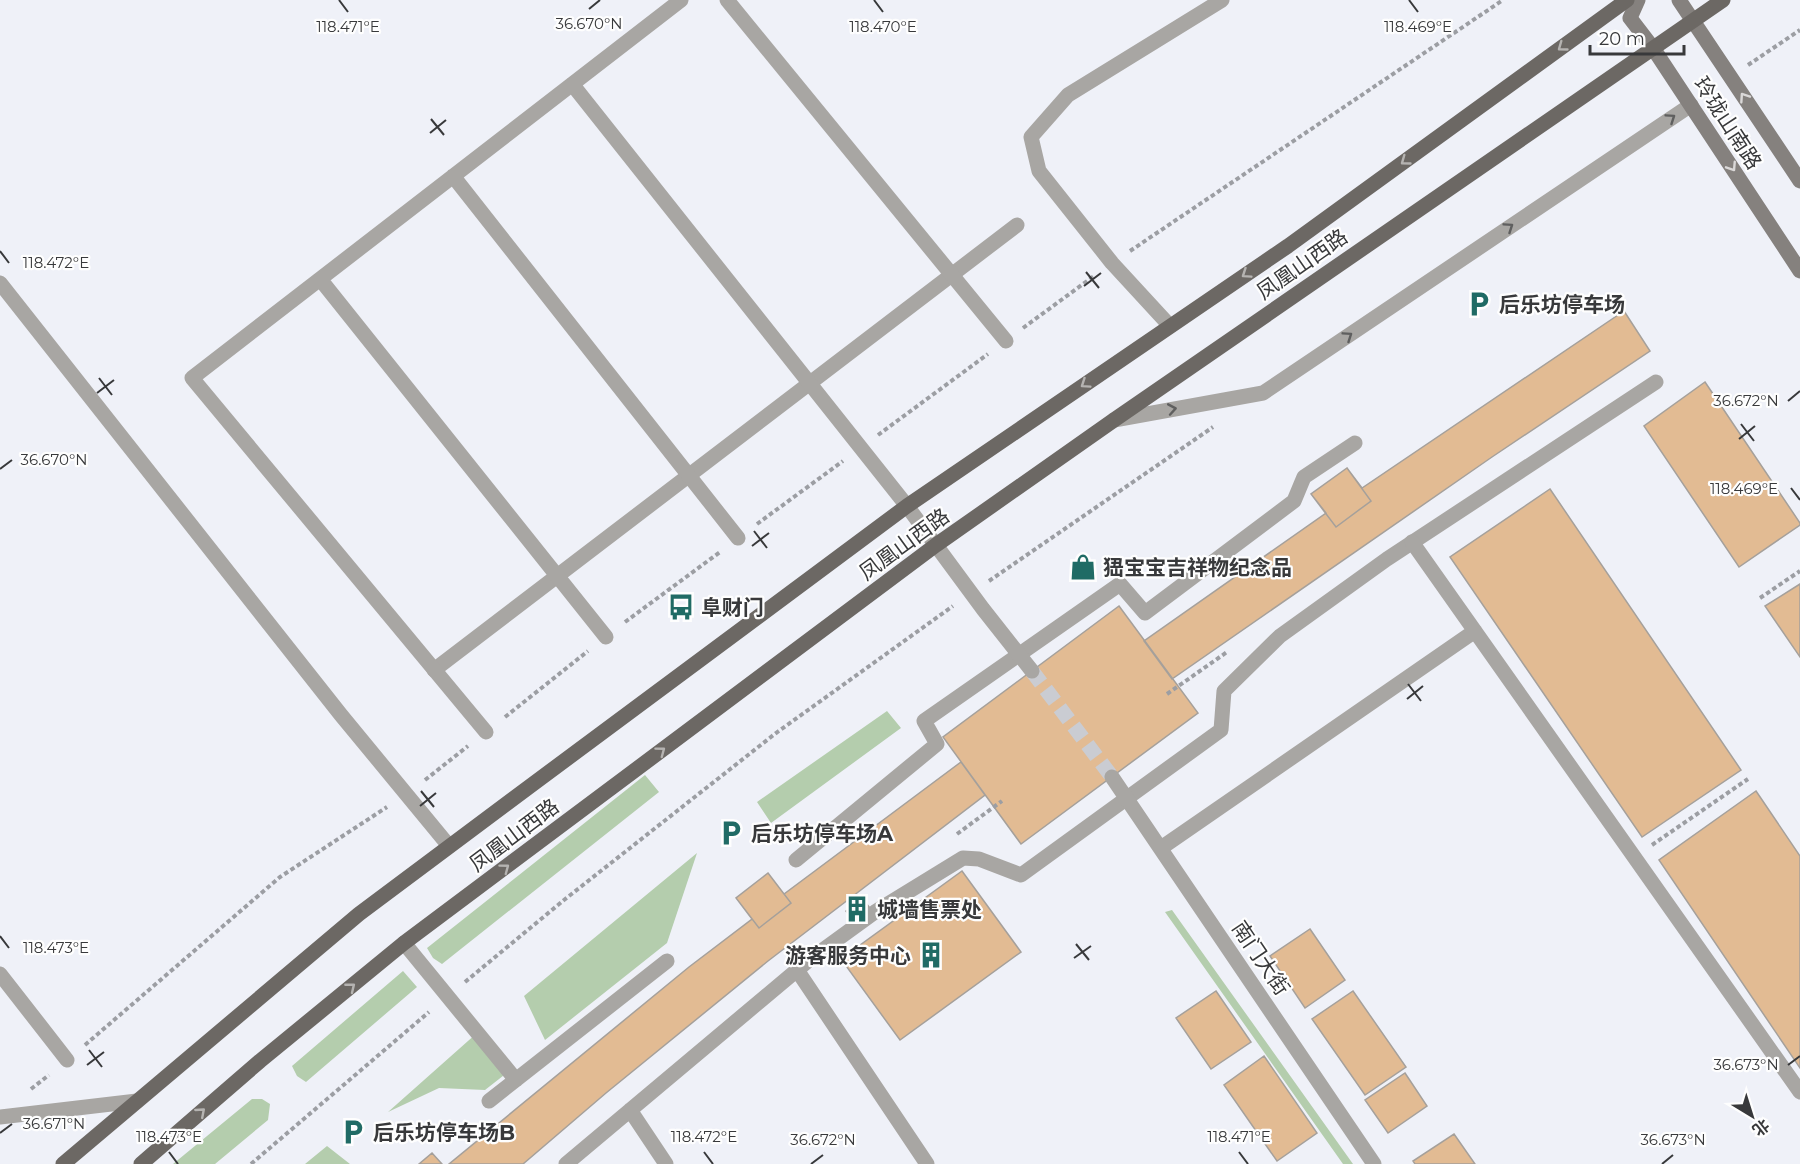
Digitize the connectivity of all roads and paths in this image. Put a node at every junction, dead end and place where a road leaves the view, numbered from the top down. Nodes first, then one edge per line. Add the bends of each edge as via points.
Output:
1 (681, 0) edge
2 (727, 0) edge
3 (1222, 0) edge
4 (1627, 0) edge
5 (1638, 0) edge
6 (1679, 0) edge
7 (1723, 0) edge
8 (1693, 20) junction
9 (1653, 48) junction
10 (572, 84) junction
11 (1691, 105) junction
12 (453, 176) junction
13 (1800, 181) edge
14 (1017, 225) dead end
15 (1800, 271) edge
16 (952, 274) junction
17 (320, 279) junction
18 (0, 283) edge
19 (1170, 326) junction
20 (1006, 341) dead end
21 (1656, 382) dead end
22 (809, 384) junction
23 (1114, 420) junction
24 (1355, 443) dead end
25 (689, 476) junction
26 (907, 506) junction
27 (738, 538) dead end
28 (1412, 542) junction
29 (936, 545) junction
30 (1800, 571) edge
31 (557, 576) junction
32 (1760, 598) dead end
33 (1475, 631) junction
34 (606, 637) dead end
35 (1234, 647) dead end
36 (1020, 654) junction
37 (434, 670) junction
38 (1032, 671) tunnel mouth
39 (1167, 694) dead end
40 (486, 732) dead end
41 (1112, 777) tunnel mouth
42 (1748, 779) dead end
43 (1127, 798) junction
44 (449, 846) junction
45 (1161, 848) junction
46 (1634, 857) junction
47 (796, 860) dead end
48 (404, 943) junction
49 (667, 961) dead end
50 (797, 970) junction
51 (0, 974) edge
52 (67, 1060) dead end
53 (516, 1080) junction
54 (1800, 1092) edge
55 (137, 1101) junction
56 (489, 1101) dead end
57 (630, 1110) junction
58 (0, 1117) edge
59 (63, 1164) edge
60 (141, 1164) edge
61 (566, 1164) edge
62 (666, 1164) edge
63 (927, 1164) edge
64 (1374, 1164) edge

1 - 10 street
2 - 16 street
3 - 19 street via 1068,95 1031,137 1039,171 1112,263
4 -> 19 main road, 凤凰山西路 via 1288,246
5 - 9 main road, 玲珑山南路 via 1630,18
6 - 8 main road, 玲珑山南路
7 - 8 main road, 凤凰山西路
8 - 9 main road, 凤凰山西路
13 -> 8 main road, 玲珑山南路
9 - 11 main road, 玲珑山南路
9 - 23 main road, 凤凰山西路
10 - 12 street
10 - 22 street
11 -> 15 main road, 玲珑山南路
23 -> 11 street via 1263,393
12 - 17 street
12 - 25 street
14 - 16 street
16 - 20 street
16 - 22 street
17 - 31 street
17 - 37 street via 192,378
18 - 44 street
19 -> 26 main road, 凤凰山西路
21 - 28 street
22 - 25 street
22 - 26 street
23 - 29 main road, 凤凰山西路
24 - 36 street via 1304,477 1294,501 1145,613 1120,584
25 - 27 street
25 - 31 street
26 - 29 street
26 - 44 main road, 凤凰山西路
28 - 33 street
28 - 43 street via 1280,636 1224,691 1221,730
29 - 36 street
48 -> 29 main road, 凤凰山西路
30 - 32 path
31 - 34 street
31 - 37 street
33 - 45 street
33 - 46 street
35 - 39 path
36 - 38 street
36 - 47 street via 924,721 937,744
37 - 40 street
41 - 43 street, 南门大街
42 - 46 path
43 - 45 street, 南门大街
43 - 50 street via 1021,874 980,859 963,858 875,912
44 - 55 main road, 凤凰山西路 via 358,914
45 - 64 street, 南门大街
46 - 54 street
48 - 53 street
60 -> 48 main road, 凤凰山西路
49 - 53 street
50 - 57 street
50 - 63 street
51 - 52 street
53 - 56 street
55 - 58 street
55 - 59 main road, 凤凰山西路
57 - 61 street
57 - 62 street

